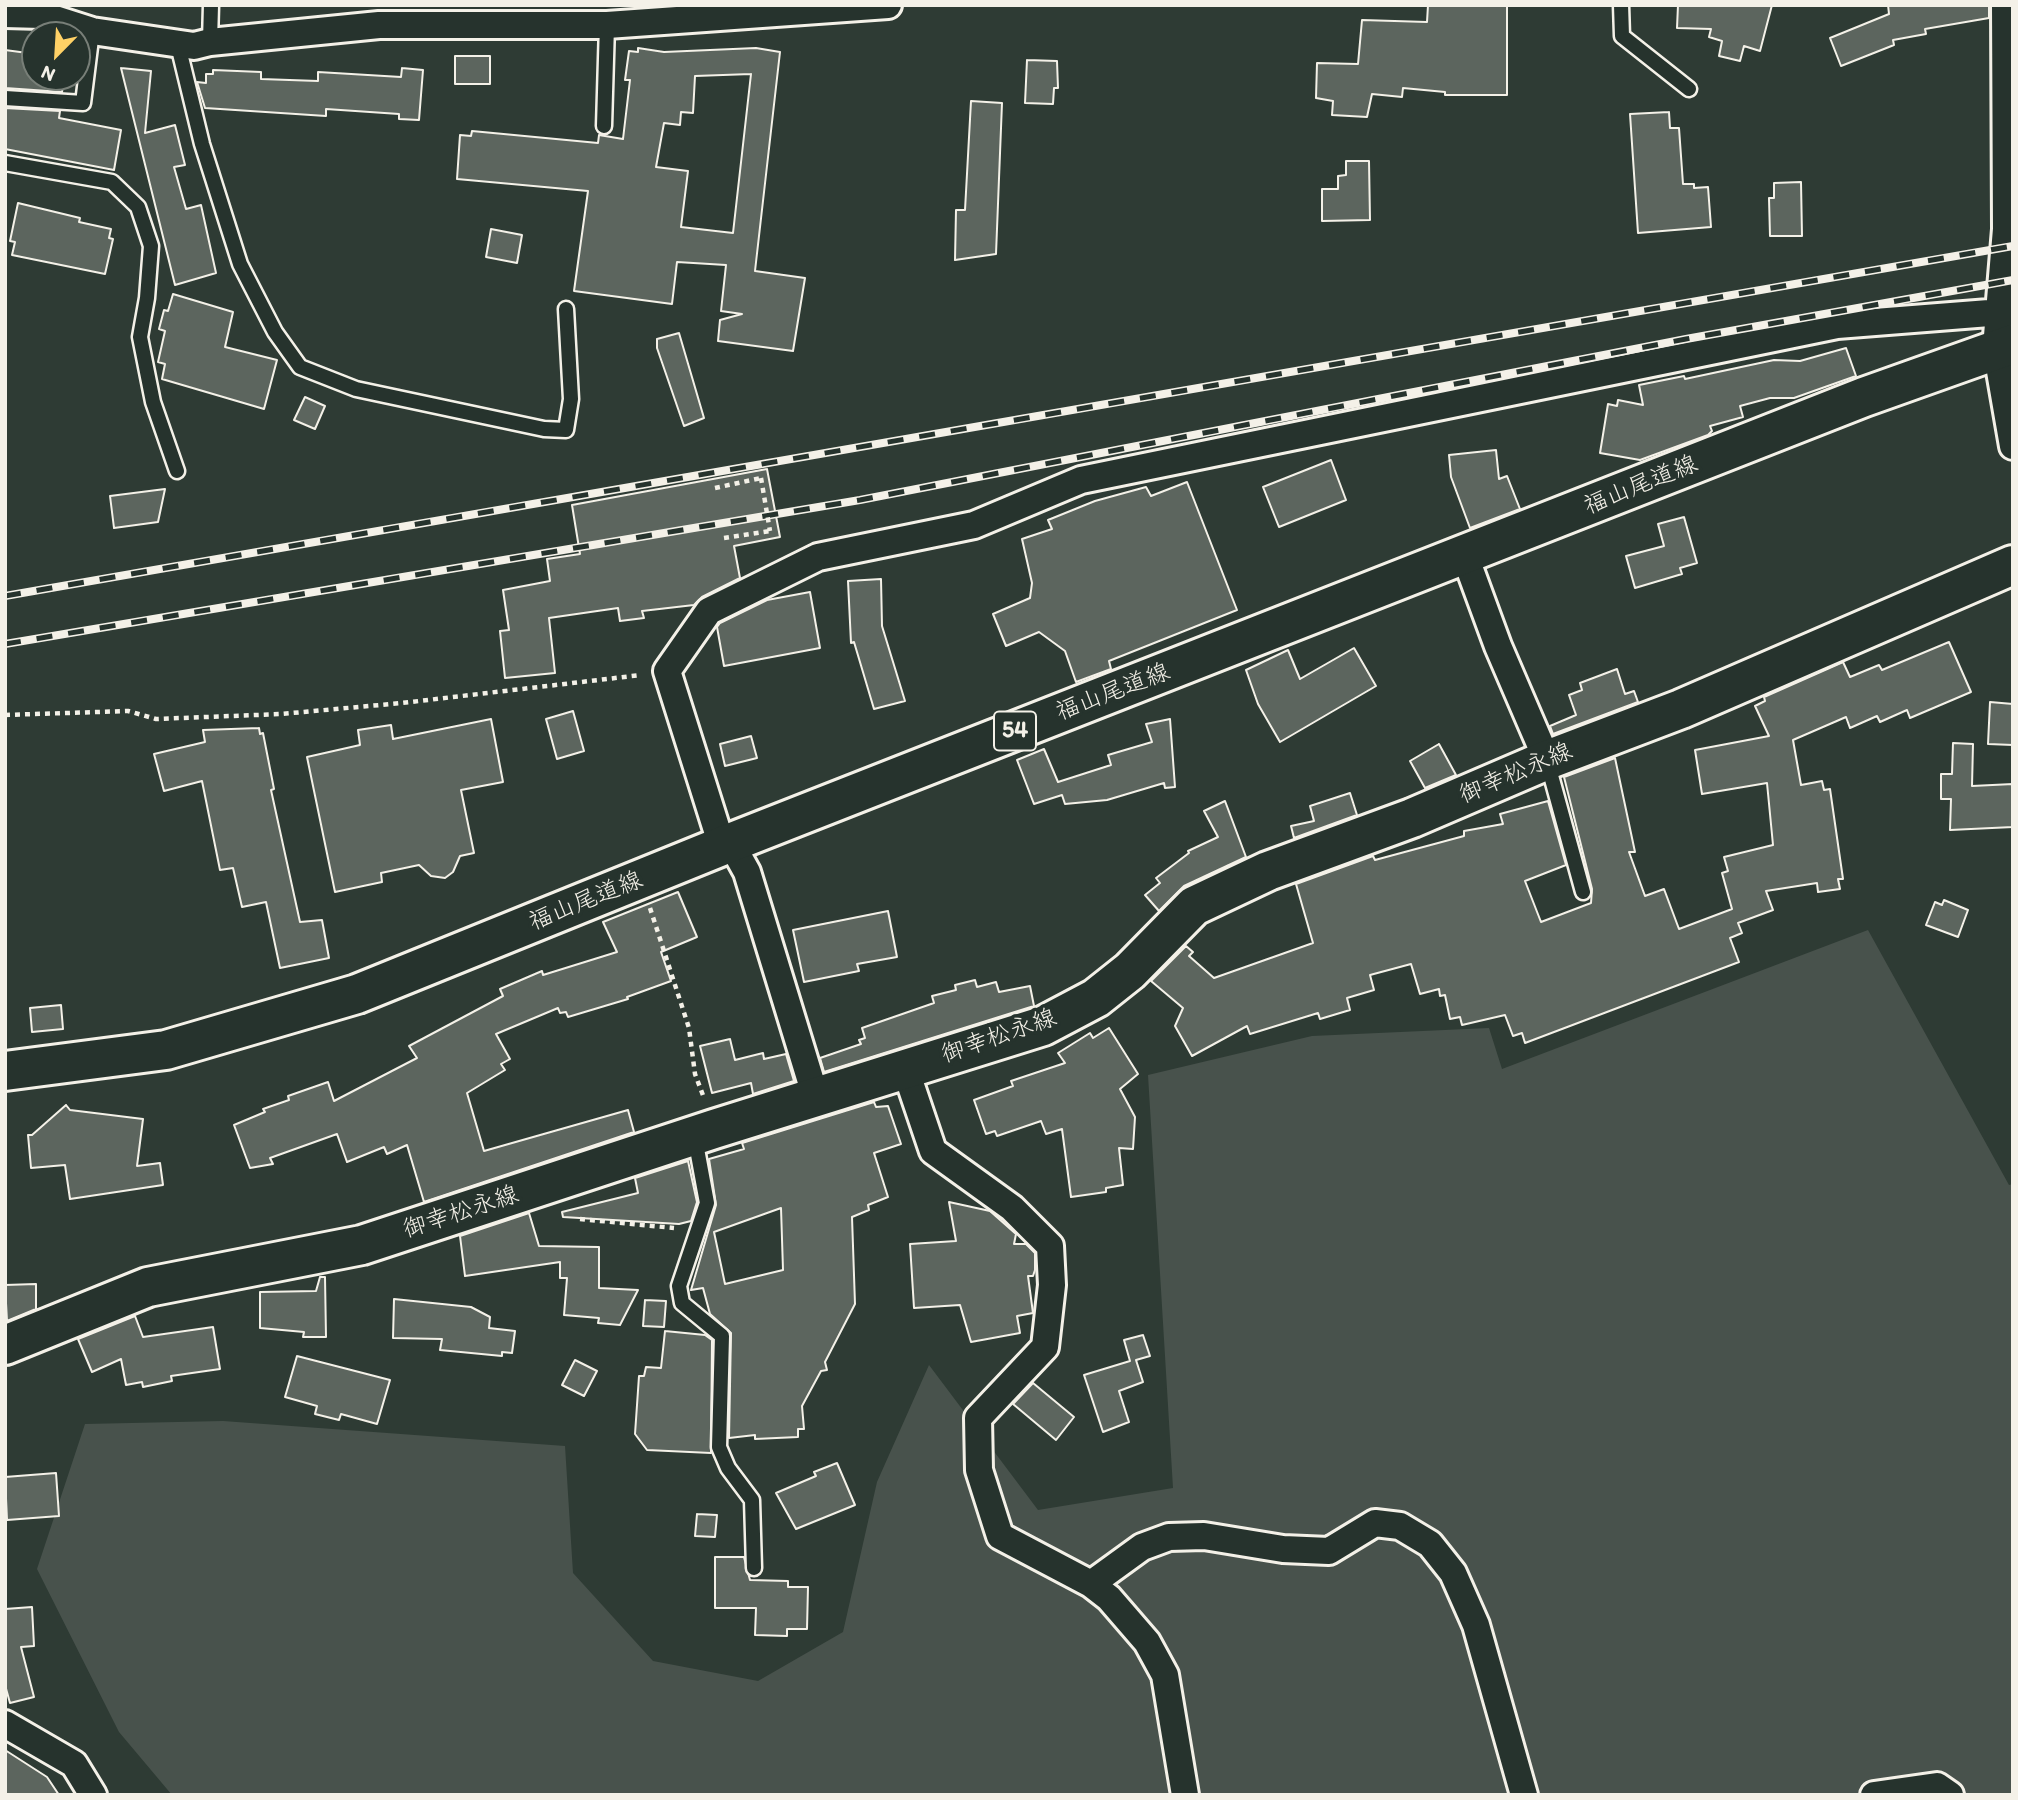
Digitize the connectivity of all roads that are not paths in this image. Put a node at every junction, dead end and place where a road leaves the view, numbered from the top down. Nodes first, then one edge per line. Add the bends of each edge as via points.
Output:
1 (211, 5) edge
2 (888, 5) edge
3 (1622, 5) edge
4 (2005, 5) edge
5 (5, 14) edge
6 (607, 25) junction
7 (92, 31) junction
8 (210, 42) junction
9 (178, 45) junction
10 (1689, 89) dead end
11 (5, 98) edge
12 (604, 126) dead end
13 (5, 163) edge
14 (566, 309) dead end
15 (2004, 335) edge
16 (2013, 446) edge
17 (177, 471) dead end
18 (1465, 556) junction
19 (2013, 565) edge
20 (1547, 760) junction
21 (722, 846) junction
22 (1583, 892) dead end
23 (905, 1068) junction
24 (5, 1071) edge
25 (816, 1098) junction
26 (704, 1133) junction
27 (5, 1345) edge
28 (754, 1568) dead end
29 (1091, 1584) junction
30 (5, 1724) edge
31 (93, 1795) edge
32 (1185, 1795) edge
33 (1524, 1795) edge
34 (1874, 1795) edge
35 (1950, 1795) edge

1 - 8 lane
2 - 6 street
3 - 10 lane via 1622,36
4 - 15 street
5 - 7 street via 42,15
6 - 8 street via 379,25
6 - 12 lane
7 - 9 street
7 - 11 lane via 83,103
8 - 9 street
9 - 14 lane via 202,144 240,264 275,332 300,367 356,389 566,430 571,399
13 - 17 lane via 112,182 138,207 151,246 140,337 153,402
15 - 16 street
15 - 18 main road, 福山尾道線 / 54 via 1864,397
15 - 21 street via 1837,325 1081,480 974,525 818,557 709,611 667,671
18 - 20 street
18 - 21 main road, 福山尾道線 / 54
19 - 20 main road, 御幸松永線 via 1681,709
20 - 22 lane
20 - 23 main road, 御幸松永線 via 1412,818 1268,871 1194,906 1130,971 1096,998 1043,1027
21 - 24 main road, 福山尾道線 / 54 via 357,995 166,1050
21 - 25 street via 737,854 747,872
23 - 25 main road, 御幸松永線
23 - 29 street via 933,1152 1012,1208 1050,1246 1052,1285 1045,1347 978,1418 979,1469 1000,1536
25 - 26 main road, 御幸松永線
26 - 27 main road, 御幸松永線 via 362,1245 148,1287
26 - 28 lane via 707,1203 679,1286 682,1303 722,1336 719,1447 752,1500
29 - 32 street via 1147,1642 1165,1675
29 - 33 street via 1142,1547 1169,1537 1205,1536 1283,1549 1329,1551 1375,1523 1401,1526 1430,1544 1453,1573 1476,1625
30 - 31 street via 74,1765
34 - 35 street via 1937,1786

